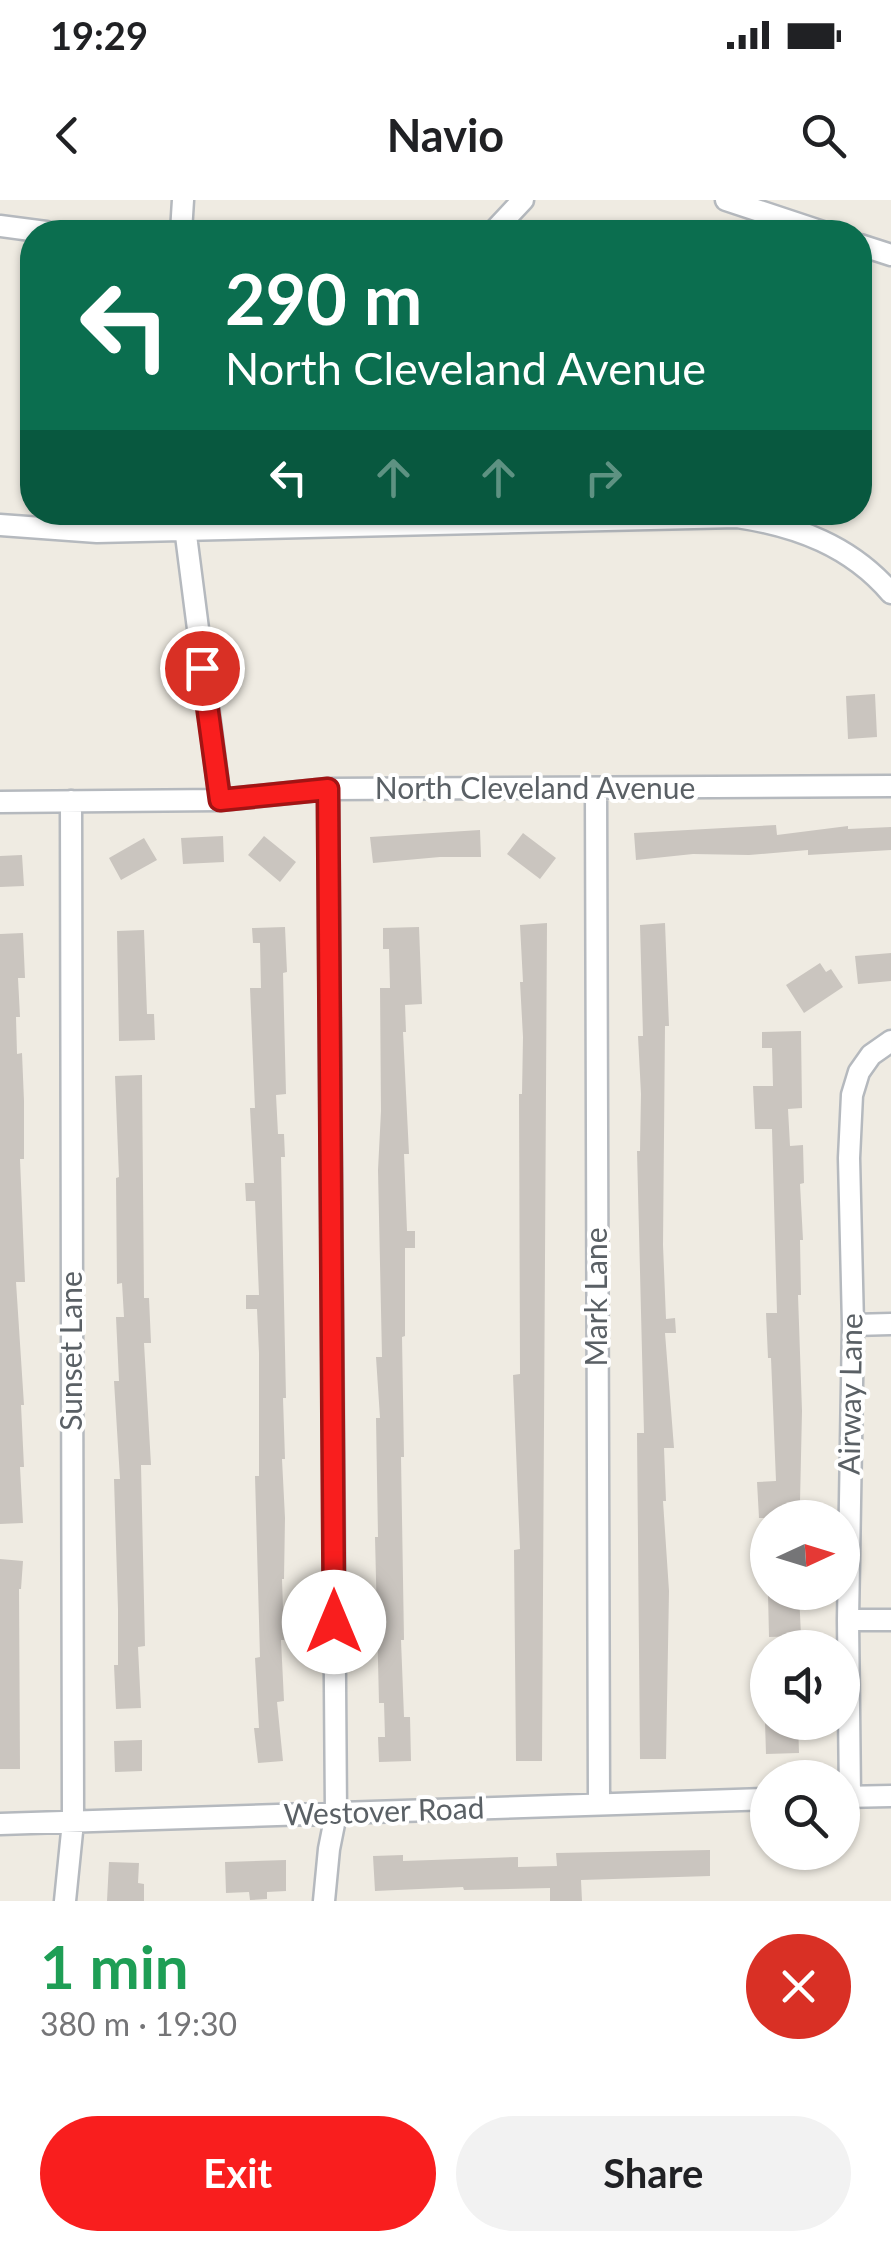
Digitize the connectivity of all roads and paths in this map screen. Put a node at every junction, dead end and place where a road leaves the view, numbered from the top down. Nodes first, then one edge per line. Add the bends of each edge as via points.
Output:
1 (523, 200) edge
2 (726, 200) edge
3 (504, 220) edge
4 (787, 220) edge
5 (0, 525) edge
6 (158, 525) edge
7 (184, 525) edge
8 (782, 525) edge
9 (891, 593) edge
10 (891, 786) edge
11 (328, 789) junction
12 (596, 790) junction
13 (220, 800) junction
14 (71, 801) junction
15 (0, 802) edge
16 (891, 1041) edge
17 (891, 1324) edge
18 (853, 1325) junction
19 (848, 1620) junction
20 (891, 1620) edge
21 (846, 1760) edge
22 (891, 1796) edge
23 (860, 1797) edge
24 (750, 1800) edge
25 (599, 1804) junction
26 (336, 1814) junction
27 (73, 1822) junction
28 (0, 1824) edge
29 (65, 1901) edge
30 (324, 1901) edge

1 - 3 street
2 - 4 street
5 - 6 street via 98,532
7 - 13 street
8 - 9 street via 833,546
10 - 12 street, North Cleveland Avenue
11 - 12 street, North Cleveland Avenue
11 - 13 street, North Cleveland Avenue
11 - 26 street
12 - 25 street, Mark Lane
13 - 14 street, North Cleveland Avenue
14 - 15 street, North Cleveland Avenue
14 - 27 street, Sunset Lane
16 - 18 street, Airway Lane via 871,1055 852,1095
17 - 18 street
18 - 19 street, Airway Lane
19 - 20 street
19 - 21 street, Airway Lane
22 - 23 street
24 - 25 street, Westover Road
25 - 26 street, Westover Road
26 - 27 street, Westover Road
26 - 30 street
27 - 28 street, Westover Road
27 - 29 street, Sunset Lane

